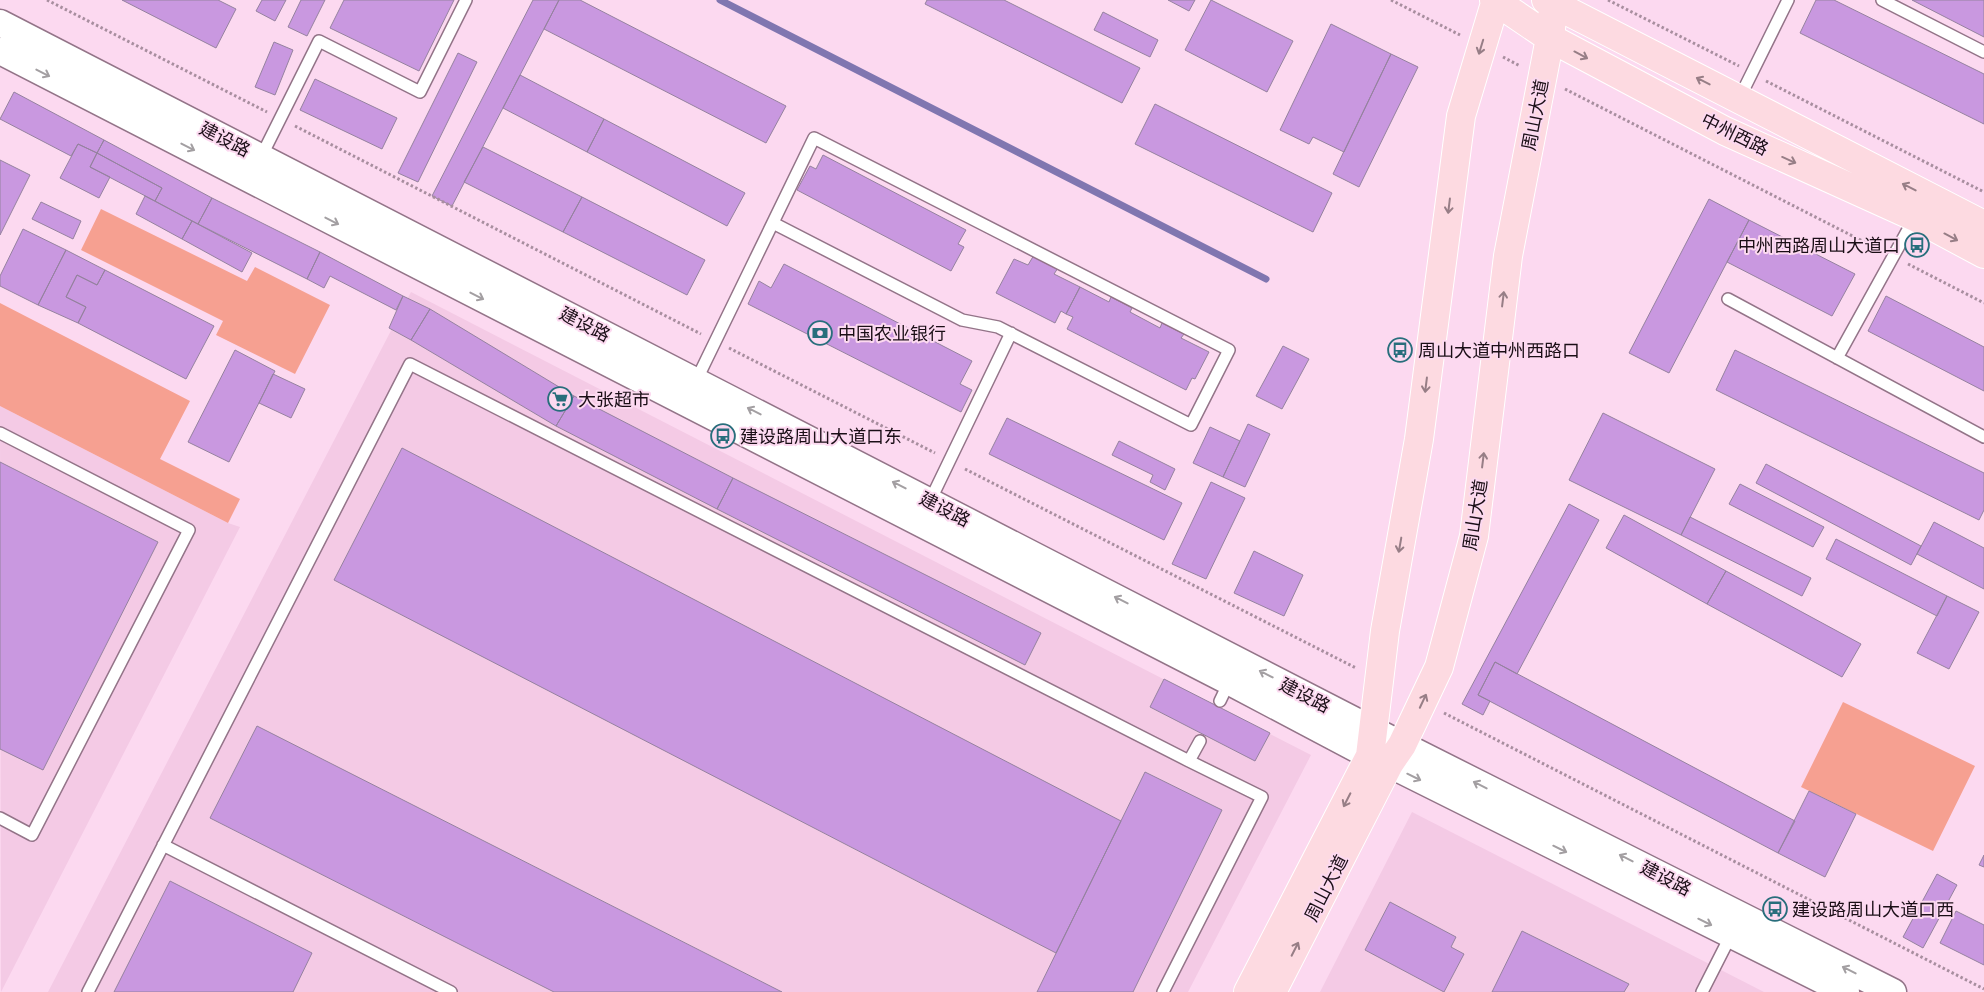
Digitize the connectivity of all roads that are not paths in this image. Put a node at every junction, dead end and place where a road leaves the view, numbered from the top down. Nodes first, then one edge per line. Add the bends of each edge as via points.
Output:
1 (466, 0) edge
2 (1495, 0) edge
3 (1788, 0) edge
4 (1882, 0) edge
5 (1551, 1) edge
6 (0, 23) edge
7 (1550, 38) junction
8 (0, 51) edge
9 (1984, 52) edge
10 (1739, 100) junction
11 (261, 157) junction
12 (1915, 217) junction
13 (773, 223) junction
14 (1984, 225) edge
15 (1984, 254) edge
16 (1728, 299) dead end
17 (1011, 333) junction
18 (1837, 358) junction
19 (696, 381) junction
20 (0, 433) edge
21 (1984, 437) edge
22 (930, 501) junction
23 (1230, 681) junction
24 (1372, 729) junction
25 (1200, 741) dead end
26 (1387, 755) junction
27 (1189, 761) junction
28 (0, 818) edge
29 (163, 845) junction
30 (1736, 925) junction
31 (88, 992) edge
32 (451, 992) edge
33 (1163, 992) edge
34 (1248, 992) edge
35 (1272, 992) edge
36 (1702, 992) edge
37 (1846, 992) edge
38 (1892, 992) edge

1 - 11 lane via 420,92 319,42
2 - 7 main road, 中州西路
2 -> 24 main road, 周山大道 via 1461,116 1420,439 1385,631
3 - 10 lane
4 - 9 lane
5 - 7 main road, 周山大道
10 -> 5 main road, 中州西路
6 - 11 street, 建设路
7 -> 12 main road, 中州西路 via 1725,131
26 -> 7 main road, 周山大道 via 1422,702 1439,667 1474,536 1508,256
8 -> 23 street, 建设路
14 -> 10 main road, 中州西路
11 - 19 street, 建设路
12 -> 15 main road, 中州西路
12 - 18 lane
13 - 17 lane via 962,320
13 - 17 lane via 814,138 1229,350 1191,425
13 - 19 lane
16 - 18 lane
17 - 22 lane
18 - 21 lane
22 -> 19 street, 建设路
20 - 28 lane via 189,530 32,835
23 -> 22 street, 建设路
24 -> 23 street, 建设路
23 - 26 street, 建设路
24 - 26 main road, 周山大道
25 - 27 lane
26 - 30 street, 建设路
26 -> 34 main road, 周山大道
35 -> 26 main road, 周山大道
27 - 29 lane via 410,364
27 - 33 lane via 1262,798
29 - 31 lane
29 - 32 lane
30 - 36 lane
30 - 37 street, 建设路
38 -> 30 street, 建设路

